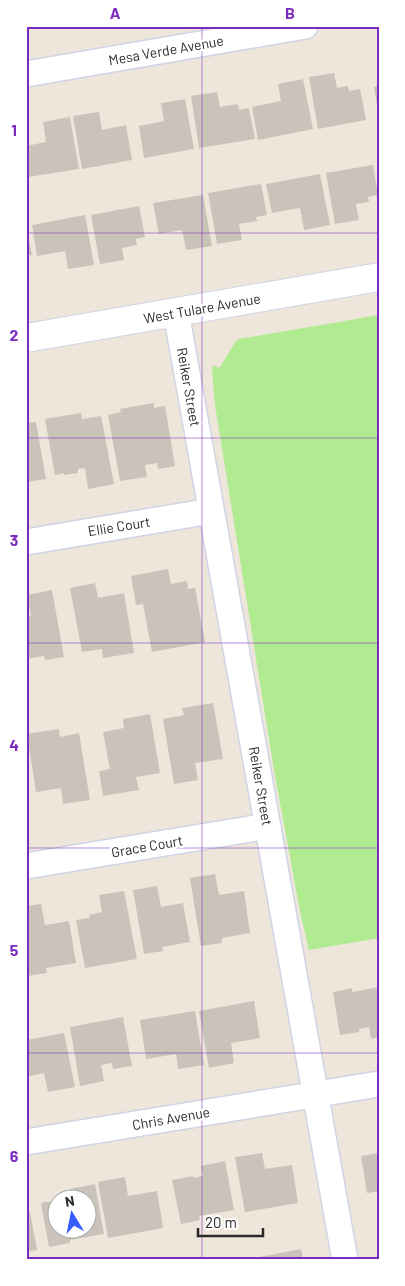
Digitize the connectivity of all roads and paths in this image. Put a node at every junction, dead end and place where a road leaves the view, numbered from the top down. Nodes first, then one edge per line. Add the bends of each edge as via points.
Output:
1 (305, 26) edge
2 (26, 74) edge
3 (379, 277) edge
4 (176, 312) junction
5 (26, 338) edge
6 (211, 511) junction
7 (26, 542) edge
8 (268, 826) junction
9 (26, 866) edge
10 (379, 1084) edge
11 (315, 1094) junction
12 (26, 1142) edge
13 (345, 1260) edge

1 - 2 street, Mesa Verde Avenue
3 - 4 street, West Tulare Avenue
4 - 5 street, West Tulare Avenue
4 - 6 street, Reiker Street
6 - 7 street, Ellie Court
6 - 8 street, Reiker Street
8 - 9 street, Grace Court
8 - 11 street, Reiker Street
10 - 11 street, Chris Avenue
11 - 12 street, Chris Avenue
11 - 13 street, Reiker Street

